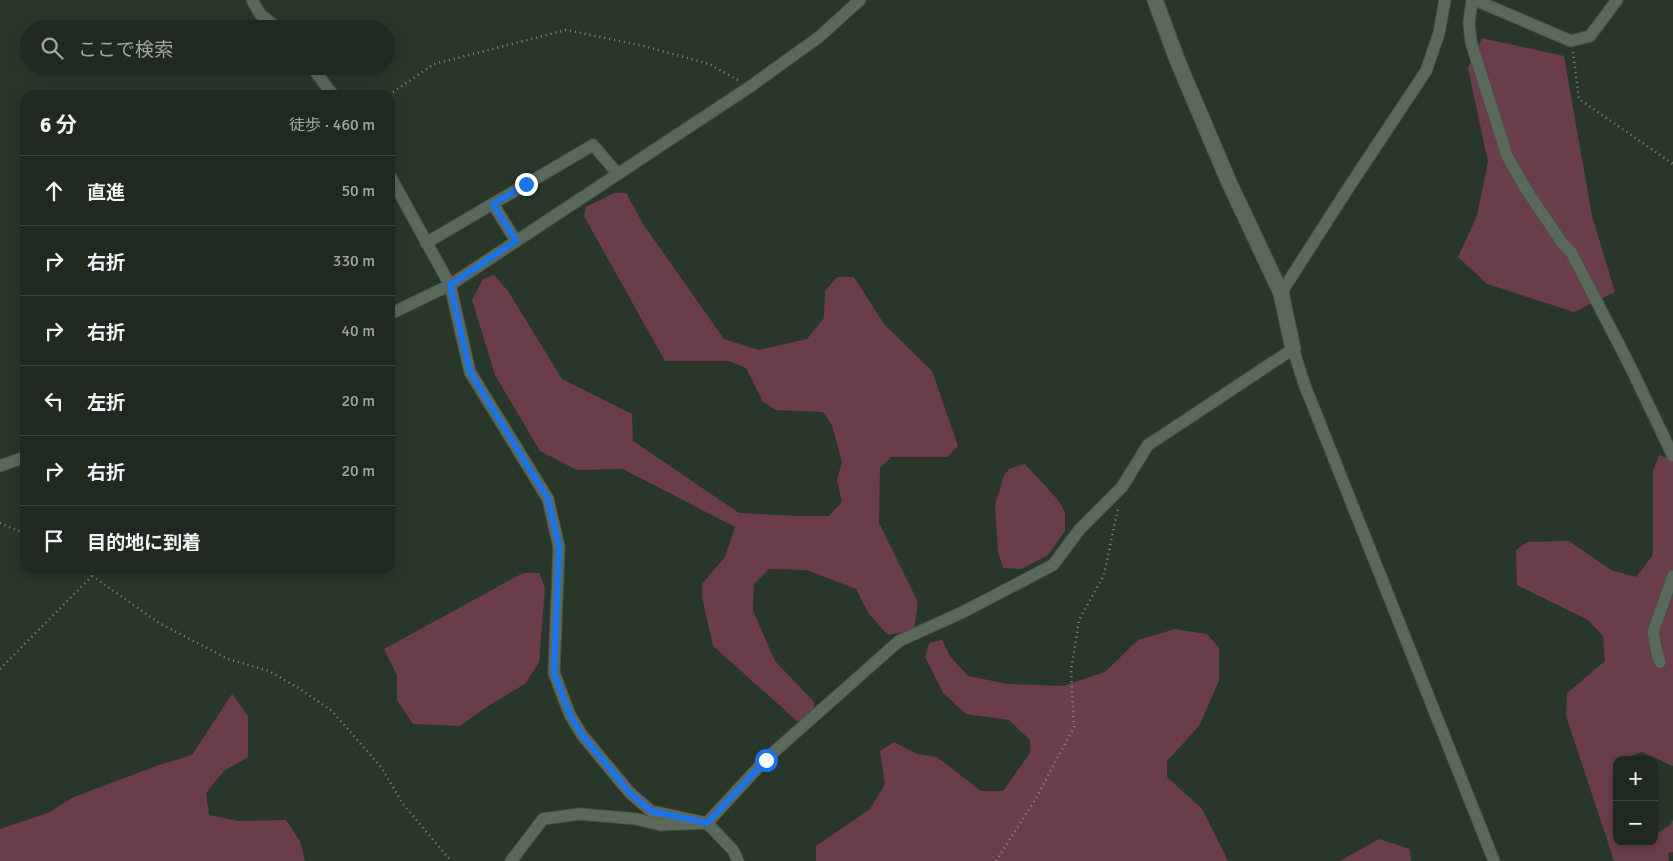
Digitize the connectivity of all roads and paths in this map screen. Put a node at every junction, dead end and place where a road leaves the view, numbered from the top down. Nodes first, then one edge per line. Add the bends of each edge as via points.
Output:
1 (252, 0) edge
2 (860, 0) edge
3 (1156, 0) edge
4 (1445, 0) edge
5 (1474, 0) edge
6 (1617, 0) edge
7 (267, 20) edge
8 (1571, 41) junction
9 (318, 75) edge
10 (751, 86) junction
11 (329, 90) edge
12 (395, 91) edge
13 (1673, 164) edge
14 (618, 174) junction
15 (395, 185) edge
16 (493, 204) junction
17 (516, 241) junction
18 (426, 243) junction
19 (450, 285) junction
20 (1281, 293) junction
21 (395, 312) edge
22 (1293, 349) junction
23 (1673, 456) edge
24 (20, 459) edge
25 (0, 466) edge
26 (1122, 487) junction
27 (0, 523) edge
28 (20, 532) edge
29 (92, 576) joint
30 (1673, 576) edge
31 (1660, 662) dead end
32 (0, 669) edge
33 (707, 823) junction
34 (451, 861) edge
35 (511, 861) edge
36 (738, 861) edge
37 (996, 861) edge
38 (1494, 861) edge

1 - 7 street
2 - 10 street via 819,38
3 - 20 street via 1178,62 1228,180
4 - 20 street via 1426,71
5 - 8 street
5 - 23 street via 1469,23 1471,42 1507,156 1532,199 1571,252
6 - 8 street via 1590,36
8 - 13 path via 1579,99
9 - 11 street
10 - 12 path via 708,64 644,46 566,30 434,64
10 - 14 street
14 - 16 street via 593,145
14 - 17 street
15 - 18 street
16 - 17 street
16 - 18 street
17 - 19 street
18 - 19 street
19 - 21 street
19 - 33 street via 470,372 548,499 559,546 554,673 570,715 582,735 630,793 651,811
20 - 22 street
22 - 26 street via 1148,446
22 - 38 street
24 - 25 street
26 - 33 street via 1080,530 1053,565 899,641 766,760
26 - 37 path via 1104,575 1079,620 1071,672 1074,727 1035,800
27 - 28 path
29 - 32 path
29 - 34 path via 159,623 228,659 269,672 332,711 381,767 403,804
30 - 31 street via 1653,632
33 - 35 street via 660,825 637,818 579,814 543,818
33 - 36 street

